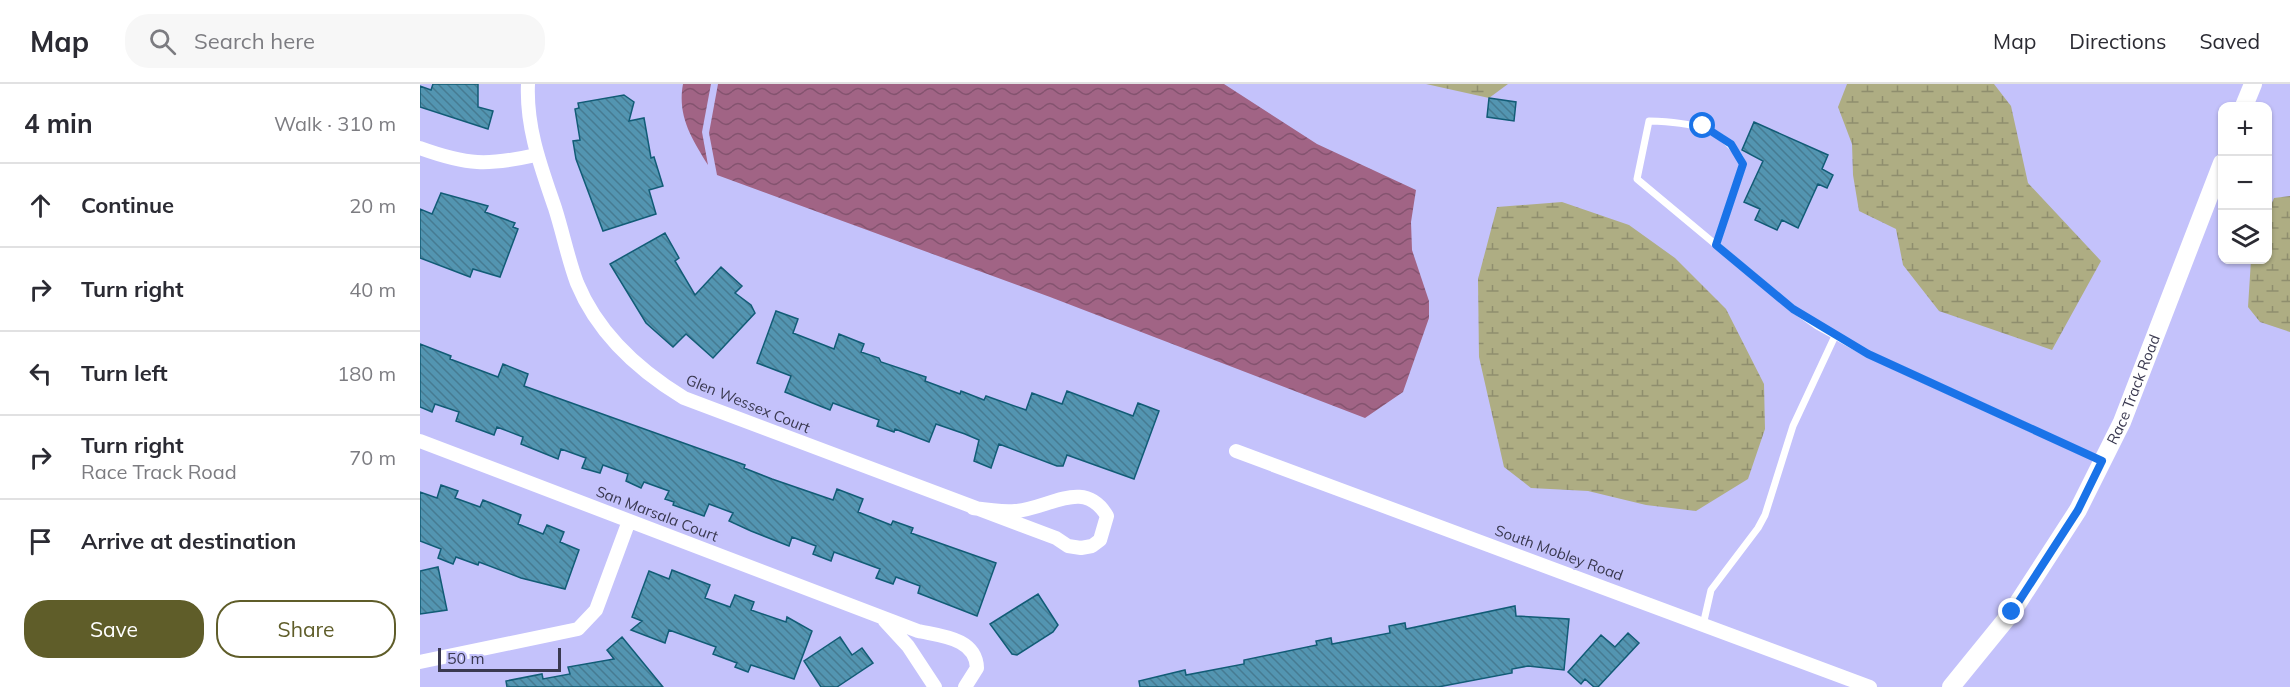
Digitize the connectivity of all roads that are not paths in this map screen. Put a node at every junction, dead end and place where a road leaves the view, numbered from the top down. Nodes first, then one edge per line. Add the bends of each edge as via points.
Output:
1 (528, 84) edge
2 (2253, 84) edge
3 (2246, 102) edge
4 (420, 148) edge
5 (536, 155) junction
6 (2218, 176) edge
7 (1716, 245) junction
8 (1835, 336) junction
9 (420, 441) edge
10 (1236, 451) dead end
11 (2102, 461) junction
12 (974, 508) junction
13 (629, 521) junction
14 (882, 617) junction
15 (1703, 625) junction
16 (420, 662) edge
17 (935, 687) edge
18 (965, 687) edge
19 (1870, 687) edge
20 (1951, 687) edge

1 - 5 street, Glen Wessex Court
2 - 3 main road
4 - 5 street via 447,158 496,164
5 - 12 street, Glen Wessex Court via 578,284 601,325 642,371 684,398
6 - 11 main road, Race Track Road via 2122,422
7 - 7 lane via 1636,179 1649,121 1703,126 1738,153 1743,164
7 - 8 lane via 1793,309
8 - 11 lane
8 - 15 lane via 1793,426 1765,515 1711,590
9 - 13 street, San Marsala Court
10 - 15 street, South Mobley Road
11 - 20 main road, Race Track Road via 2041,570
12 - 12 street, Glen Wessex Court via 1081,548 1100,540 1107,516 1100,504 1077,496 1014,512
13 - 14 street, San Marsala Court
13 - 16 street via 596,610 578,629
14 - 17 street, San Marsala Court via 908,646
14 - 18 street, San Marsala Court via 964,643 972,651 977,668
15 - 19 street, South Mobley Road

